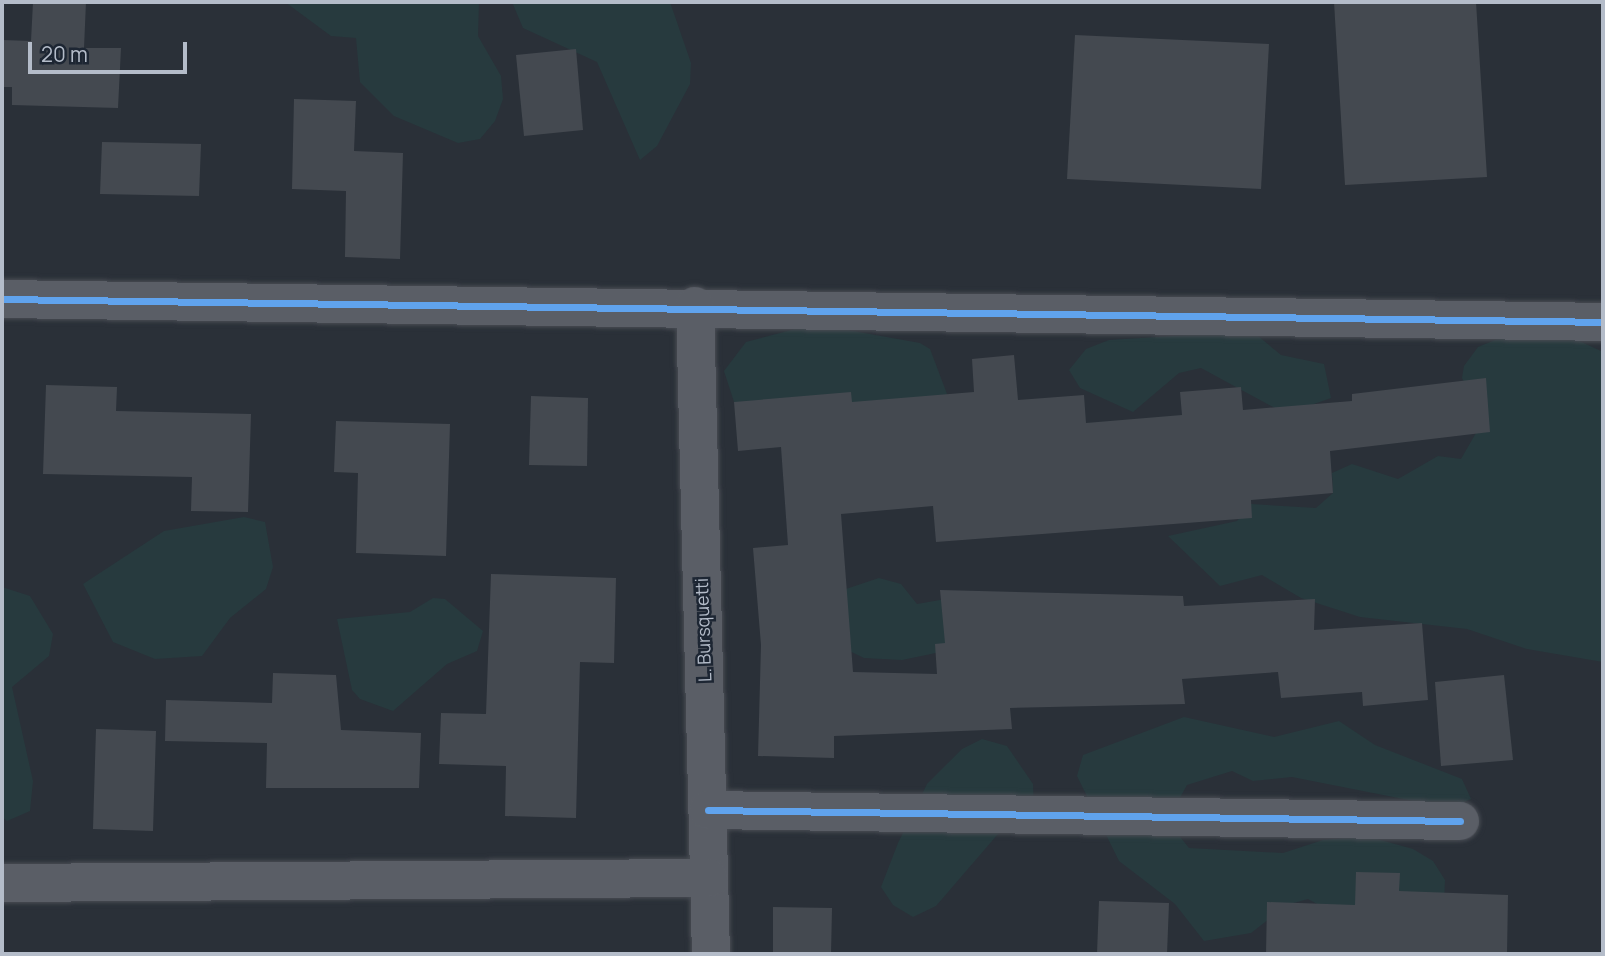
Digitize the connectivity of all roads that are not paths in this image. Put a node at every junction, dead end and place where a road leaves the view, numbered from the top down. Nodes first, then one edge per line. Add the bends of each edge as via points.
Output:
1 (2, 299) edge
2 (695, 306) junction
3 (1603, 322) edge
4 (708, 810) junction
5 (1460, 821) dead end
6 (709, 878) junction
7 (2, 883) edge
8 (711, 954) edge

1 - 2 street
2 - 3 street
2 - 4 street, L. Bursquetti
4 - 5 street
4 - 6 street, L. Bursquetti
6 - 7 street
6 - 8 street, L. Bursquetti

